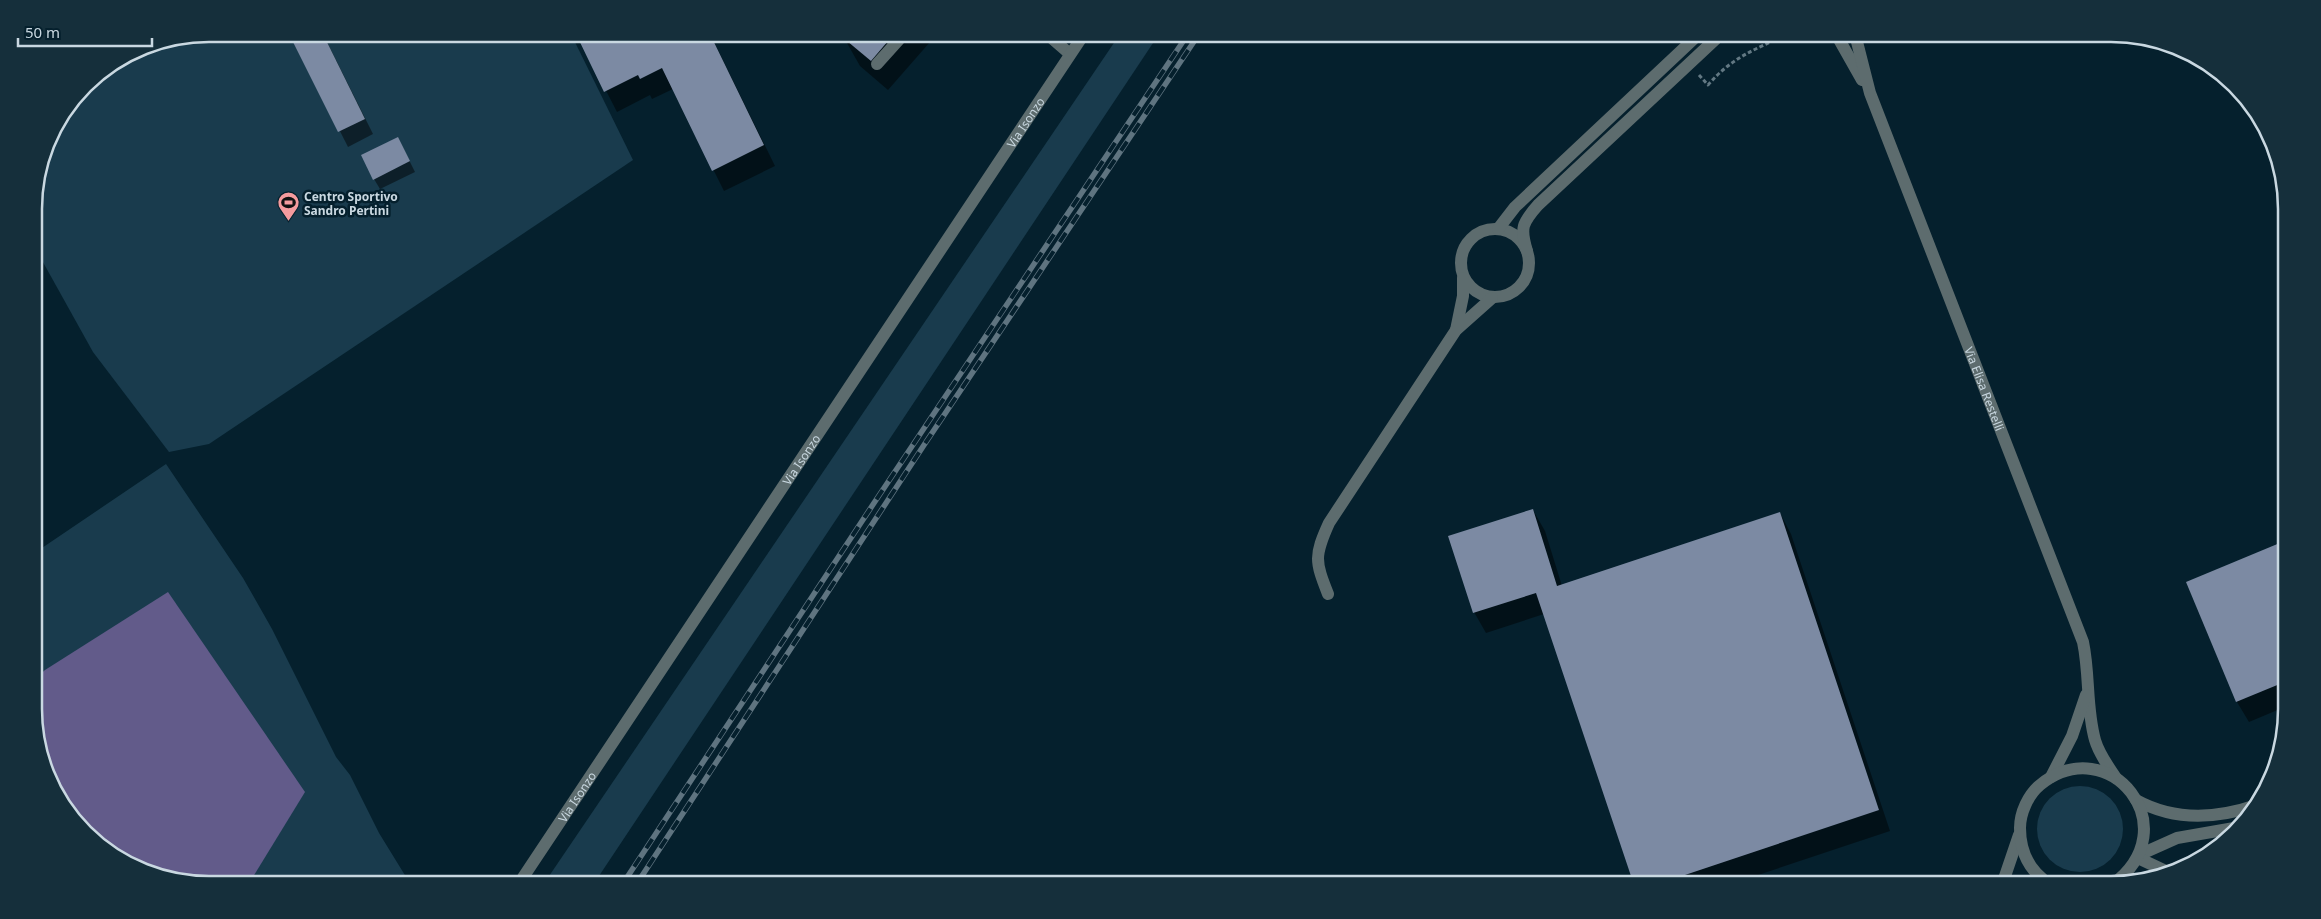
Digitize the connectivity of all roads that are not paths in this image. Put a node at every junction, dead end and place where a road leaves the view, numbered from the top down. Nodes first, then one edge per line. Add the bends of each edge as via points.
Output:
1 (897, 42) edge
2 (1056, 42) edge
3 (1078, 42) edge
4 (1692, 42) edge
5 (1713, 42) edge
6 (1841, 42) edge
7 (1857, 42) edge
8 (1070, 54) junction
9 (877, 64) dead end
10 (1870, 93) junction
11 (1498, 229) junction
12 (1527, 251) junction
13 (1463, 278) junction
14 (1492, 298) junction
15 (1456, 330) junction
16 (1328, 594) dead end
17 (2087, 687) junction
18 (2051, 777) junction
19 (2116, 778) junction
20 (2136, 800) junction
21 (2245, 809) edge
22 (2229, 829) edge
23 (2020, 833) junction
24 (2139, 856) junction
25 (2162, 869) edge
26 (524, 876) edge
27 (2005, 876) edge
28 (2040, 876) edge
29 (2125, 876) edge

1 - 9 street
2 - 8 street
3 - 8 street, Via Isonzo
4 - 11 street via 1515,207
5 - 12 street via 1538,205 1523,226
6 - 10 street, Via Elisa Restelli
7 - 10 street, Via Elisa Restelli
8 - 26 street, Via Isonzo
10 - 17 street, Via Elisa Restelli via 2083,642 2088,663
11 - 12 street via 1515,236
11 - 13 street via 1486,230 1469,240 1460,259
12 - 14 street via 1528,267 1523,284 1504,297
13 - 14 street via 1480,295
13 - 15 street
14 - 15 street
15 - 16 street via 1329,523 1318,548 1320,574
17 - 18 street, Via Elisa Restelli via 2072,736
17 - 19 street, Via Elisa Restelli via 2096,742
18 - 19 street via 2085,768
18 - 23 street via 2036,788 2026,804
19 - 20 street
20 - 21 street via 2162,812 2197,816 2228,814
20 - 24 street via 2144,829
22 - 24 street via 2177,838
23 - 27 street
23 - 28 street via 2025,858
24 - 25 street
24 - 29 street

